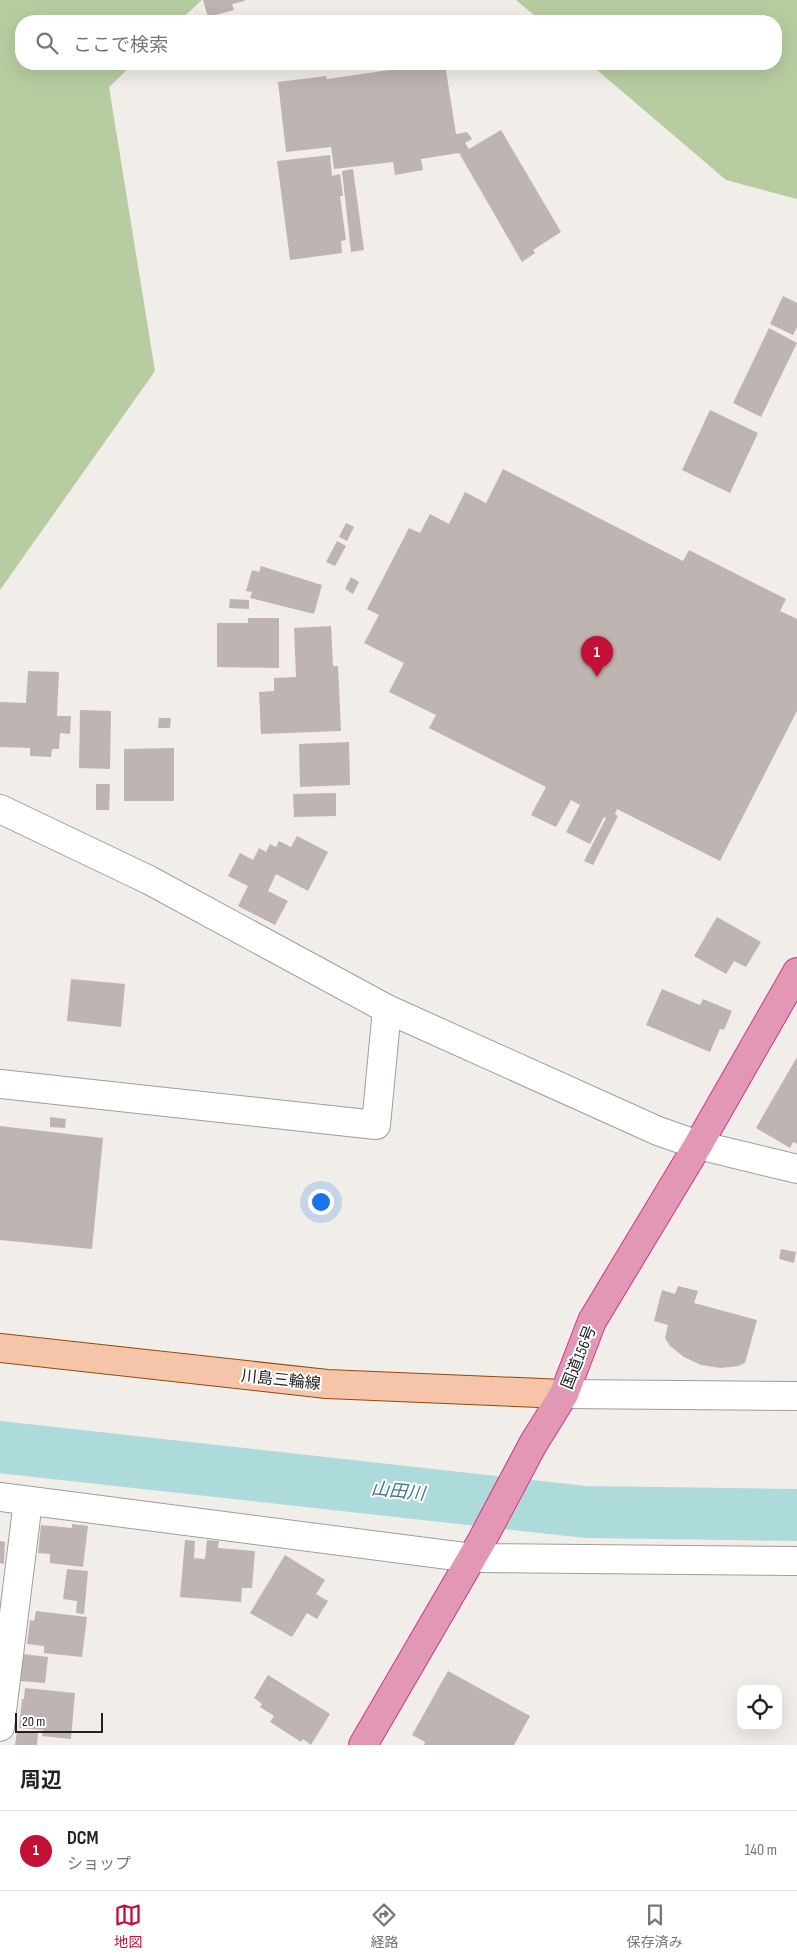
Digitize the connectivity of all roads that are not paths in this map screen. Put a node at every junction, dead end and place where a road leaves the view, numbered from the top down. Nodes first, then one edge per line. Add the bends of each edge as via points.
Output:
1 (0, 810) edge
2 (797, 972) edge
3 (387, 1009) junction
4 (0, 1084) edge
5 (698, 1145) junction
6 (797, 1169) edge
7 (0, 1348) edge
8 (564, 1394) junction
9 (797, 1396) edge
10 (0, 1497) edge
11 (28, 1501) junction
12 (476, 1550) junction
13 (797, 1561) edge
14 (0, 1727) edge
15 (363, 1745) edge

1 - 3 street via 149,880
2 - 5 highway, 国道156号
3 - 4 street via 376,1126
3 - 5 street via 658,1131
5 - 6 street
5 - 8 highway, 国道156号 via 592,1321
7 - 8 main road, 川島三輪線 via 327,1384
8 - 9 street
8 - 12 highway, 国道156号
10 - 11 street
11 - 12 street
11 - 14 street
12 - 13 street
12 - 15 highway, 国道156号

